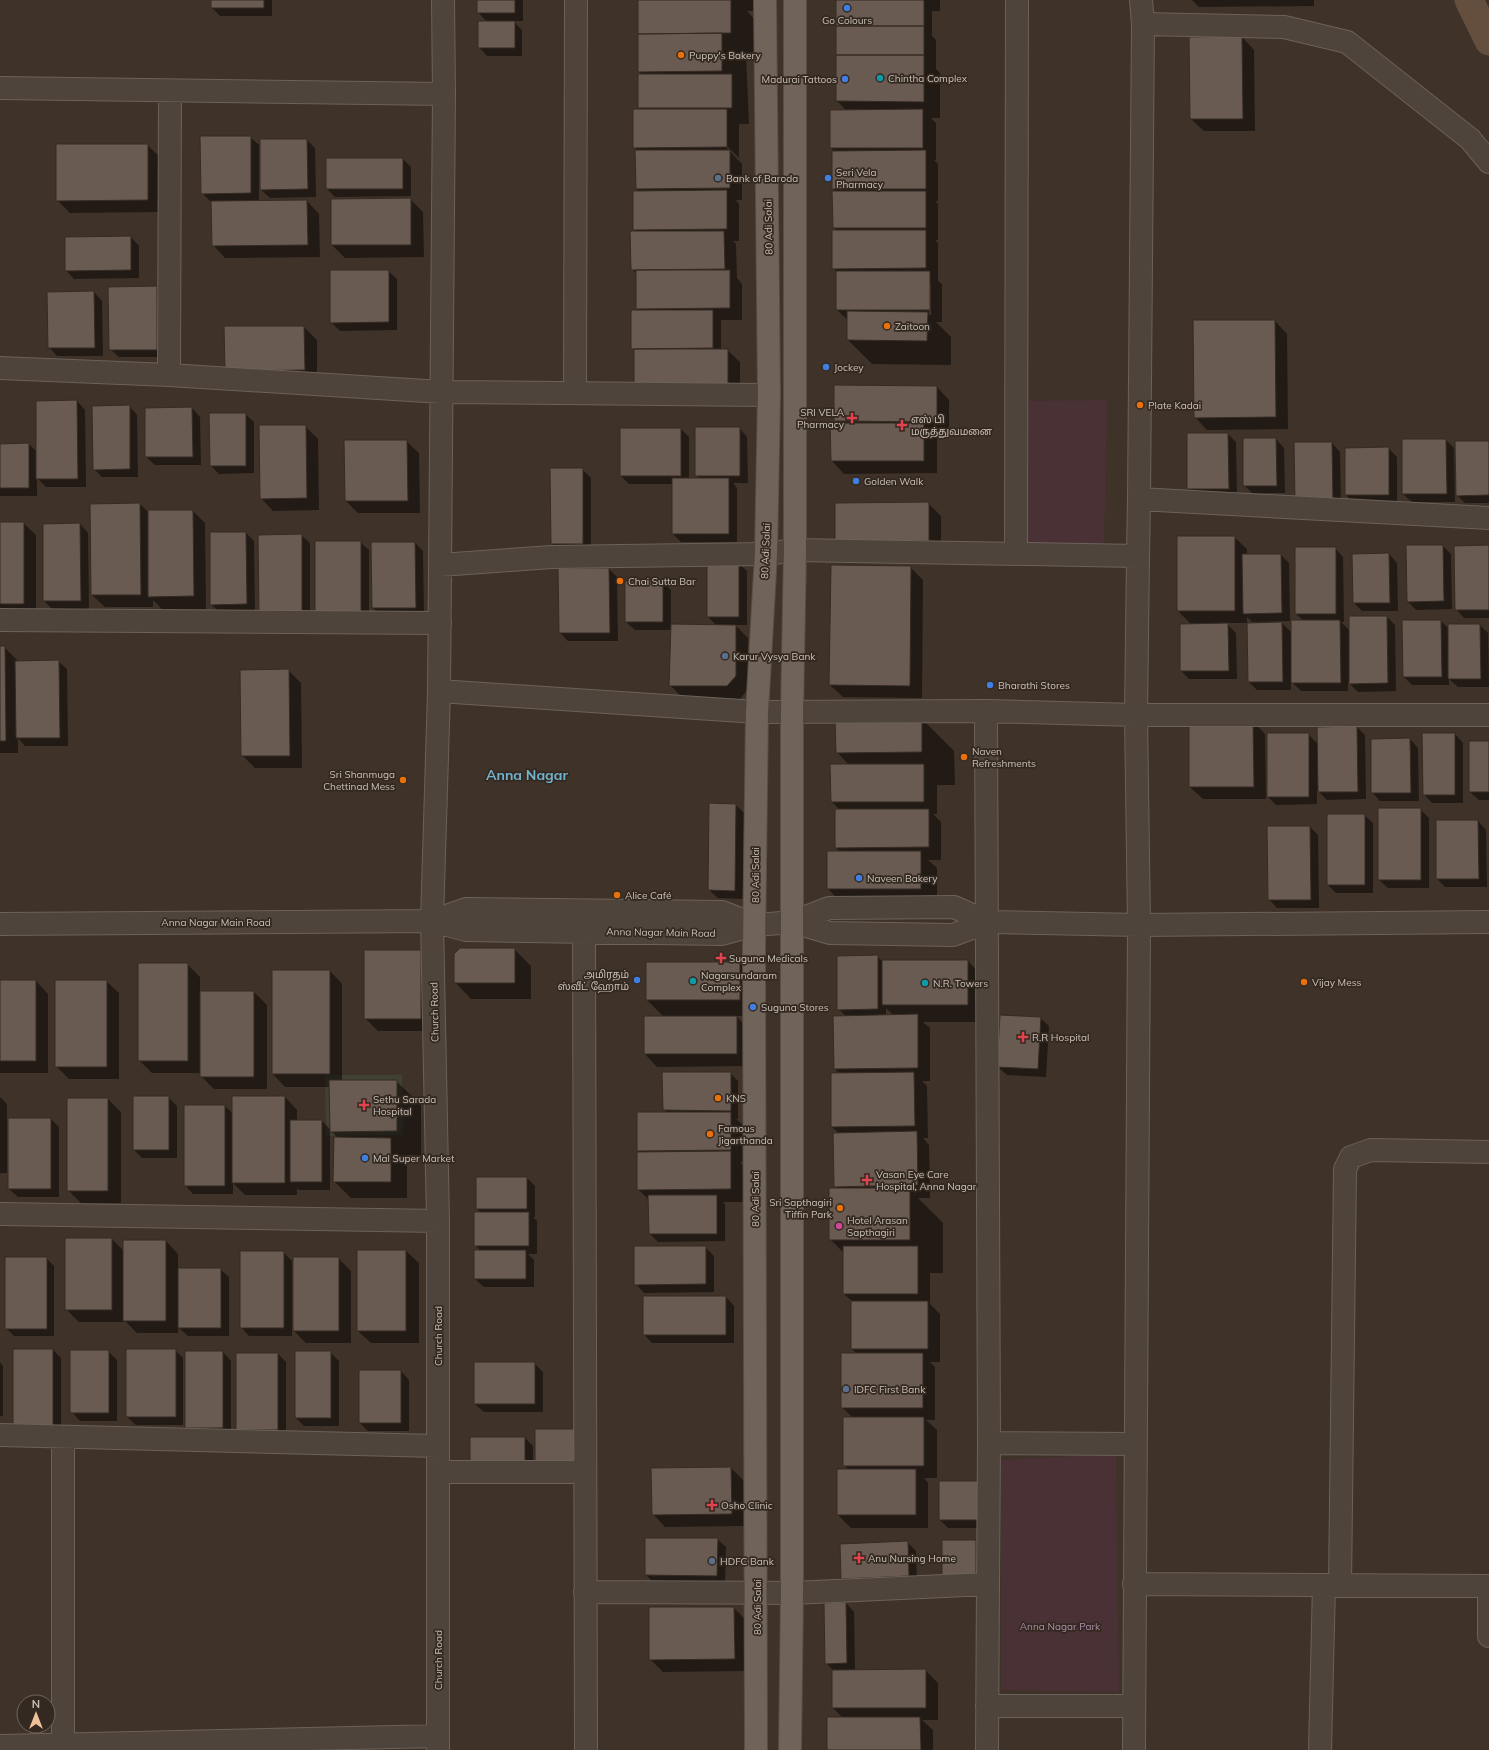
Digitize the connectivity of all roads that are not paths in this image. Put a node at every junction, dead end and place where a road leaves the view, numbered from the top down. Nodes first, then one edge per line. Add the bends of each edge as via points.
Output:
1 (443, 0) edge
2 (576, 0) edge
3 (765, 0) edge
4 (795, 0) edge
5 (1017, 0) edge
6 (1141, 0) edge
7 (1143, 24) junction
8 (0, 88) edge
9 (170, 91) junction
10 (444, 94) junction
11 (1489, 162) edge
12 (0, 368) edge
13 (169, 375) junction
14 (442, 392) junction
15 (575, 393) junction
16 (769, 395) junction
17 (1139, 499) junction
18 (1489, 518) edge
19 (795, 550) junction
20 (1016, 553) junction
21 (766, 554) junction
22 (1138, 556) junction
23 (440, 565) junction
24 (0, 620) edge
25 (440, 623) junction
26 (439, 691) junction
27 (986, 711) junction
28 (757, 712) junction
29 (792, 713) junction
30 (1136, 715) junction
31 (1489, 715) edge
32 (432, 921) junction
33 (793, 922) junction
34 (988, 922) junction
35 (1489, 922) edge
36 (0, 924) edge
37 (755, 925) junction
38 (1138, 925) junction
39 (584, 931) junction
40 (1489, 1152) edge
41 (0, 1214) edge
42 (438, 1221) junction
43 (0, 1435) edge
44 (63, 1437) junction
45 (989, 1443) junction
46 (1134, 1444) junction
47 (438, 1446) junction
48 (438, 1472) junction
49 (585, 1472) junction
50 (988, 1584) junction
51 (1134, 1584) junction
52 (1332, 1585) junction
53 (1489, 1586) edge
54 (585, 1592) junction
55 (757, 1593) junction
56 (792, 1593) junction
57 (1489, 1636) edge
58 (987, 1706) junction
59 (1134, 1706) junction
60 (438, 1743) edge
61 (0, 1746) edge
62 (63, 1746) junction
63 (586, 1750) edge
64 (756, 1750) edge
65 (790, 1750) edge
66 (987, 1750) edge
67 (1134, 1750) edge
68 (1320, 1750) edge

1 - 10 street, Church Road
2 - 15 street
3 - 16 main road, 80 Adi Salai
4 - 19 main road
5 - 20 street
6 - 7 street
7 - 11 street via 1284,27 1347,42 1470,139
7 - 17 street
8 - 9 street
9 - 10 street
9 - 13 street
10 - 14 street, Church Road
12 - 13 street
13 - 14 street
14 - 15 street
14 - 23 street, Church Road
15 - 16 street
16 - 21 main road, 80 Adi Salai
17 - 18 street
17 - 22 street
19 - 20 street
19 - 21 street
19 - 29 main road
20 - 22 street
21 - 23 street via 551,557
21 - 28 main road, 80 Adi Salai
22 - 30 street
23 - 25 street, Church Road
24 - 25 street
25 - 26 street, Church Road
26 - 28 street
26 - 32 street, Church Road
27 - 29 street
27 - 30 street
27 - 34 street
28 - 29 street
28 - 37 main road, 80 Adi Salai
29 - 33 main road
30 - 31 street
30 - 38 street
32 - 36 street, Anna Nagar Main Road
32 - 37 street, Anna Nagar Main Road via 466,909 707,911 722,912
32 - 39 street, Anna Nagar Main Road via 466,930
32 - 42 street, Church Road
33 - 34 street via 830,933 953,935
33 - 37 street
33 - 56 main road
34 - 38 street
34 - 45 street
35 - 38 street
37 - 39 street, Anna Nagar Main Road via 722,934
37 - 55 main road, 80 Adi Salai
38 - 46 street
39 - 49 street
40 - 52 street via 1371,1150 1351,1157 1346,1169
41 - 42 street
42 - 47 street, Church Road
43 - 44 street
44 - 47 street
44 - 62 street
45 - 46 street
45 - 50 street
46 - 51 street
47 - 48 street, Church Road
48 - 49 street
48 - 60 street, Church Road
49 - 54 street
50 - 56 street
50 - 58 street
51 - 52 street
51 - 59 street
52 - 53 street
52 - 68 street
53 - 57 street
54 - 55 street
54 - 63 street
55 - 56 street
55 - 64 main road, 80 Adi Salai
56 - 65 main road
58 - 59 street
58 - 66 street
59 - 67 street
60 - 62 street
61 - 62 street

